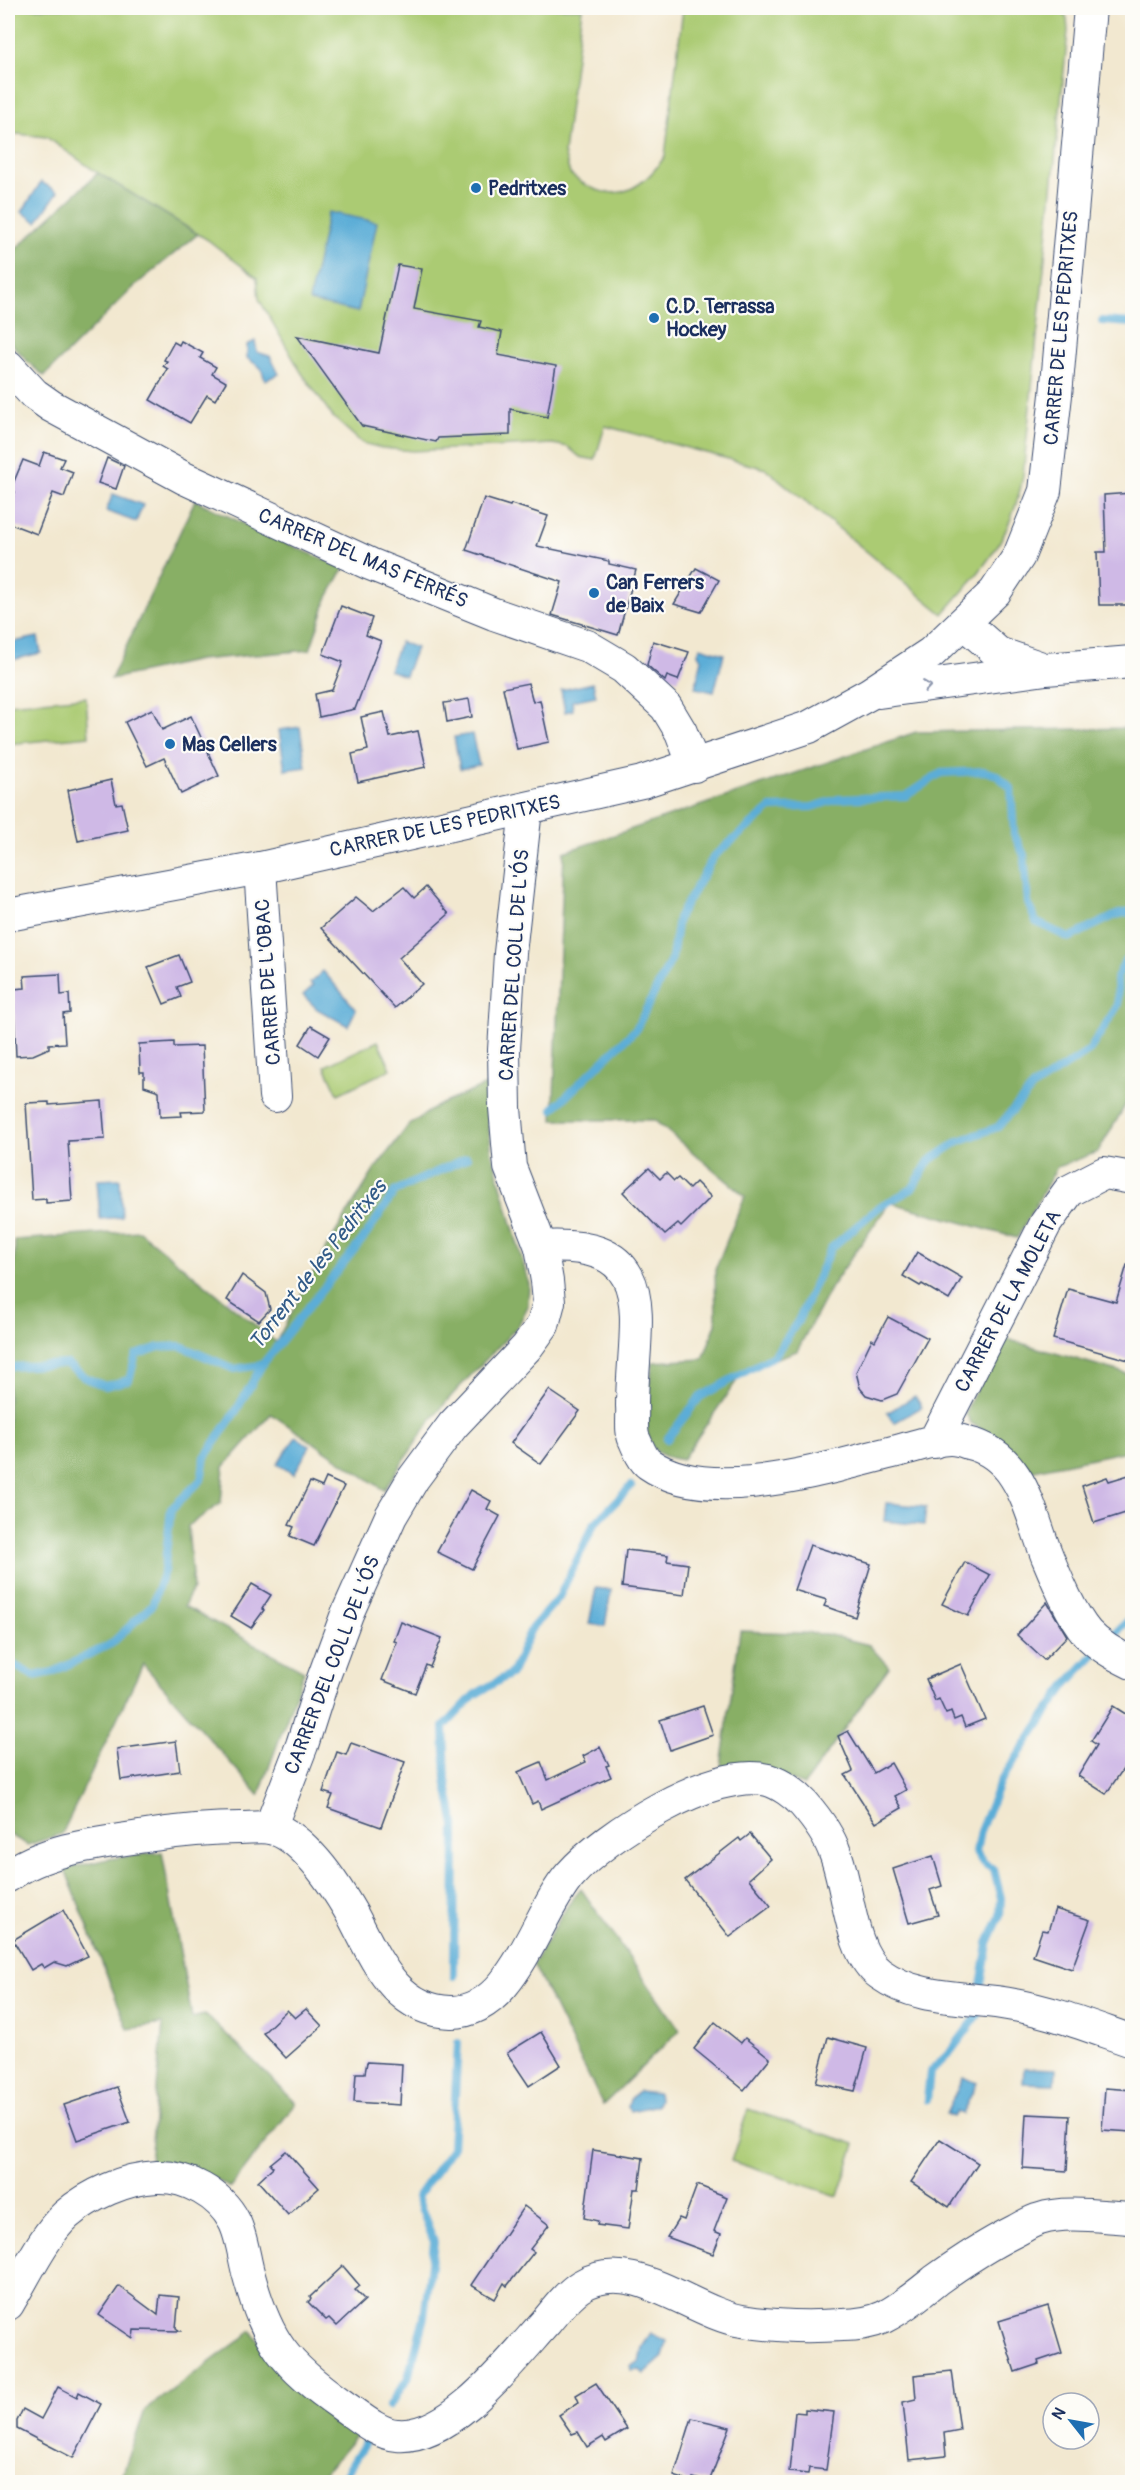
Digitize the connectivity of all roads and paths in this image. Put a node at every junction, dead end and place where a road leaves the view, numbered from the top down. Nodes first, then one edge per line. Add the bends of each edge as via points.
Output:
1 (1090, 8) edge
2 (11, 380) edge
3 (964, 623) junction
4 (1132, 662) edge
5 (1046, 669) junction
6 (869, 694) junction
7 (694, 766) junction
8 (525, 809) junction
9 (260, 868) junction
10 (8, 915) edge
11 (275, 1096) dead end
12 (1132, 1178) edge
13 (541, 1247) junction
14 (934, 1442) junction
15 (1132, 1663) edge
16 (270, 1828) junction
17 (8, 1876) edge
18 (1132, 2041) edge
19 (1132, 2218) edge
20 (8, 2304) edge

1 - 3 street, CARRER DE LES PEDRITXES via 1045,491 1019,556 995,592
2 - 7 street, CARRER DEL MAS FERRÉS via 135,453 259,513 370,564 587,646 624,668 666,707
3 - 5 street via 998,653
3 - 6 street, CARRER DE LES PEDRITXES via 931,652
4 - 5 street, CARRER DE LES PEDRITXES
6 -> 5 street, CARRER DE LES PEDRITXES
6 - 7 street, CARRER DE LES PEDRITXES via 809,727
7 - 8 street, CARRER DE LES PEDRITXES
8 - 9 street, CARRER DE LES PEDRITXES
8 - 13 street, CARRER DEL COLL DE L'ÓS via 506,1008 505,1108 510,1167
9 - 10 street, CARRER DE LES PEDRITXES
9 - 11 street, CARRER DE L'OBAC
12 - 14 street, CARRER DE LA MOLETA via 1104,1173 1069,1191 1046,1223
13 - 14 street via 596,1251 619,1264 631,1284 638,1328 632,1391 633,1438 647,1464 686,1481 729,1484 806,1473
13 - 16 street, CARRER DEL COLL DE L'ÓS via 549,1302 543,1325 453,1425 391,1516 343,1624
14 - 15 street via 951,1439 980,1445 1001,1459 1029,1500 1047,1555 1088,1633
16 - 17 street via 194,1828 81,1847
16 - 18 street via 299,1843 320,1867 351,1914 382,1973 393,1985 424,2006 438,2011 465,2011 495,1995 506,1982 552,1900 586,1858 662,1807 706,1787 737,1779 769,1780 798,1798 835,1852 859,1940 876,1972 914,1990 1017,2005
19 - 20 street via 1041,2218 958,2264 883,2318 863,2323 817,2326 742,2322 632,2278 614,2277 582,2285 475,2397 443,2423 410,2435 393,2435 378,2428 315,2386 292,2364 273,2341 257,2307 235,2222 213,2194 188,2183 158,2176 96,2194 64,2216

